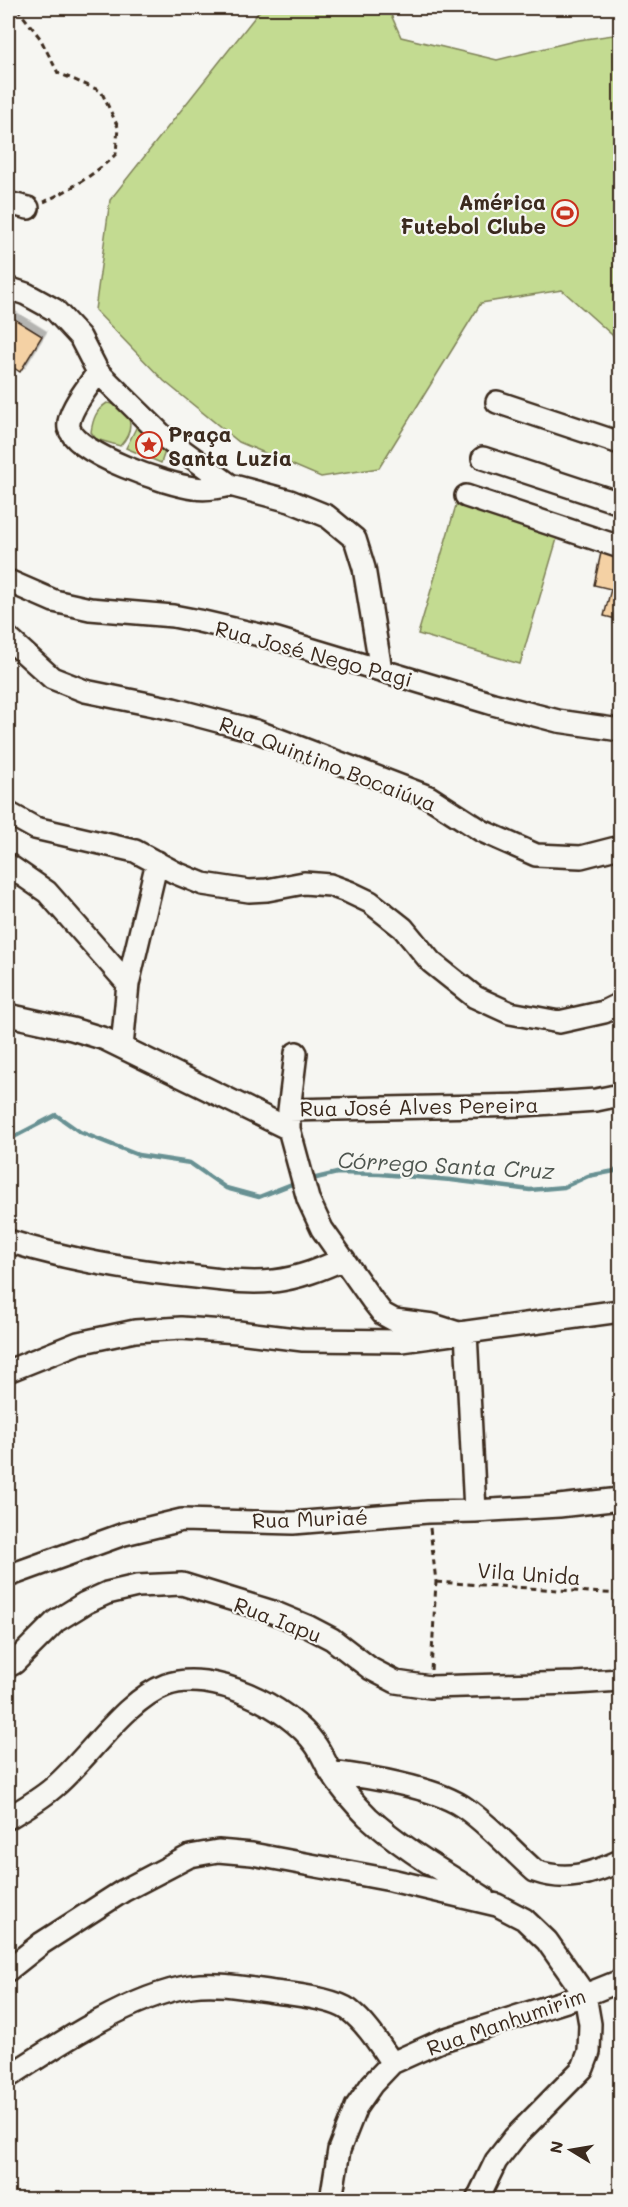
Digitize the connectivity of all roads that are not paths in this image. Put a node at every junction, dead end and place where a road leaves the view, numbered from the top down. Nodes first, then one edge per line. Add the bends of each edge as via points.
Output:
1 (8, 202) edge
2 (28, 208) road end
3 (8, 288) edge
4 (98, 372) junction
5 (497, 402) dead end
6 (621, 443) edge
7 (483, 458) dead end
8 (230, 485) junction
9 (465, 496) dead end
10 (621, 503) edge
11 (621, 547) edge
12 (8, 581) edge
13 (8, 638) edge
14 (381, 670) junction
15 (620, 726) edge
16 (8, 813) edge
17 (621, 847) edge
18 (157, 862) junction
19 (8, 866) edge
20 (128, 984) junction
21 (621, 1004) edge
22 (8, 1015) edge
23 (122, 1047) junction
24 (296, 1053) dead end
25 (621, 1095) edge
26 (289, 1119) junction
27 (8, 1241) edge
28 (344, 1259) junction
29 (621, 1311) edge
30 (462, 1333) junction
31 (8, 1371) edge
32 (621, 1499) edge
33 (475, 1511) junction
34 (8, 1576) edge
35 (14, 1662) edge
36 (621, 1680) edge
37 (331, 1772) junction
38 (8, 1818) edge
39 (621, 1861) edge
40 (497, 1905) junction
41 (8, 1970) edge
42 (621, 1981) edge
43 (585, 1995) junction
44 (392, 2063) junction
45 (8, 2077) edge
46 (331, 2199) edge
47 (477, 2199) edge

1 - 2 street
3 - 4 street via 55,310 80,337
4 - 8 street via 164,437
4 - 8 street via 70,415 69,428 77,441 152,478 197,489
5 - 6 street
7 - 10 street
8 - 14 street via 290,501 327,516 354,539 364,567
9 - 11 street
12 - 14 street, Rua José Nego Pagi via 54,601 90,609 199,621
13 - 17 street, Rua Quintino Bocaiúva via 52,678 85,691 256,731 429,797 482,831 536,855 581,857
14 - 15 street, Rua José Nego Pagi via 547,718
16 - 18 street via 35,828 135,850
18 - 20 street
18 - 21 street via 203,884 249,891 304,883 330,885 349,892 370,902 403,928 431,962 476,997 510,1013 559,1022
19 - 20 street via 47,892
20 - 23 street
22 - 23 street, Rua José Alves Pereira via 72,1029
23 - 26 street, Rua José Alves Pereira
24 - 26 street
25 - 26 street, Rua José Alves Pereira via 596,1100
26 - 28 street via 308,1199 322,1229
27 - 28 street via 75,1259 236,1281 274,1281 309,1274
28 - 30 street via 383,1314 394,1320
29 - 30 street
30 - 31 street via 401,1341 348,1341 181,1328 135,1331 78,1343
30 - 33 street
32 - 33 street, Rua Muriaé
33 - 34 street, Rua Muriaé via 293,1523 182,1520 124,1534
35 - 36 street, Rua Iapu via 56,1621 96,1598 137,1586 182,1584 273,1612 332,1639 371,1669 396,1682 430,1687
37 - 38 street via 315,1743 281,1712 219,1684 192,1680 167,1684 148,1695 54,1788
37 - 39 street via 433,1794 461,1806 535,1871 550,1876 579,1876
37 - 40 street via 366,1815 394,1840
40 - 41 street via 391,1880 218,1851 190,1856 123,1891 42,1943
40 - 43 street via 524,1919 547,1941
42 - 43 street, Rua Manhumirim
43 - 44 street, Rua Manhumirim via 443,2040
43 - 47 street via 590,2024 589,2052 583,2068 514,2138 496,2161
44 - 45 street via 370,2030 347,2008 319,1999 234,1986 193,1986 157,1994 118,2012
44 - 46 street via 356,2107 339,2150

